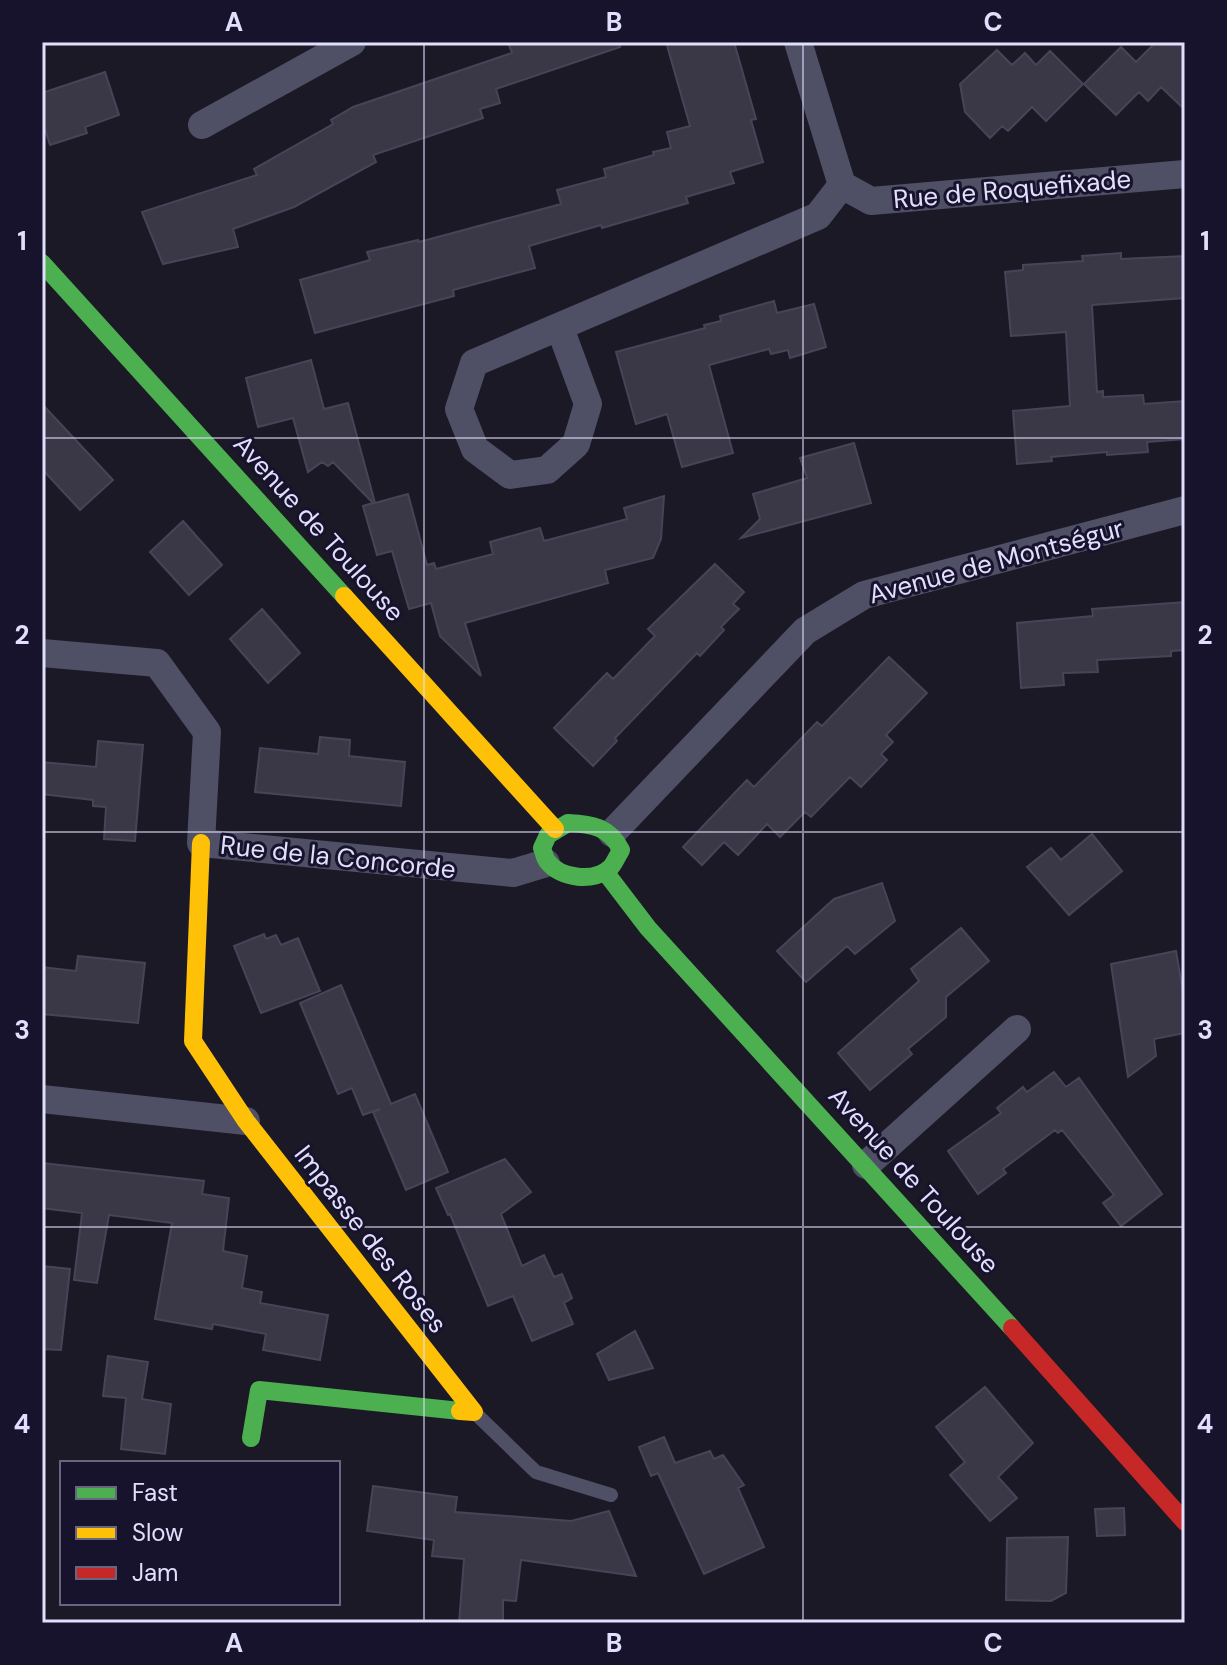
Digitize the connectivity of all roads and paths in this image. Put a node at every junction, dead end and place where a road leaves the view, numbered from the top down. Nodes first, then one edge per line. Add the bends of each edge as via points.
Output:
1 (352, 42) edge
2 (798, 42) edge
3 (202, 125) dead end
4 (1185, 174) edge
5 (842, 185) junction
6 (42, 263) edge
7 (560, 328) junction
8 (1185, 510) edge
9 (42, 653) edge
10 (555, 829) junction
11 (612, 833) junction
12 (201, 843) junction
13 (546, 863) junction
14 (606, 873) junction
15 (1017, 1029) dead end
16 (42, 1099) edge
17 (246, 1121) junction
18 (866, 1165) junction
19 (474, 1412) junction
20 (251, 1438) dead end
21 (611, 1495) dead end
22 (1185, 1522) edge

1 - 3 street
2 - 5 street
4 - 5 street, Rue de Roquefixade via 871,201
5 - 7 street via 818,216
6 - 10 street, Avenue de Toulouse
7 - 7 street via 474,363 459,409 475,449 510,475 547,470 576,444 588,404
8 - 11 street, Avenue de Montségur via 864,595 823,618
9 - 12 street, Rue de la Concorde via 157,663 207,732
10 - 11 street via 568,823 593,824
10 - 13 street via 542,849
11 - 14 street via 621,850
12 - 13 street, Rue de la Concorde via 513,873
12 - 17 street, Impasse des Roses via 193,1041
13 - 14 street via 568,875
14 - 18 street, Avenue de Toulouse via 648,928
15 - 18 street
16 - 17 street
17 - 19 street, Impasse des Roses
18 - 22 street, Avenue de Toulouse
19 - 20 street via 259,1390
19 - 21 lane via 536,1472

